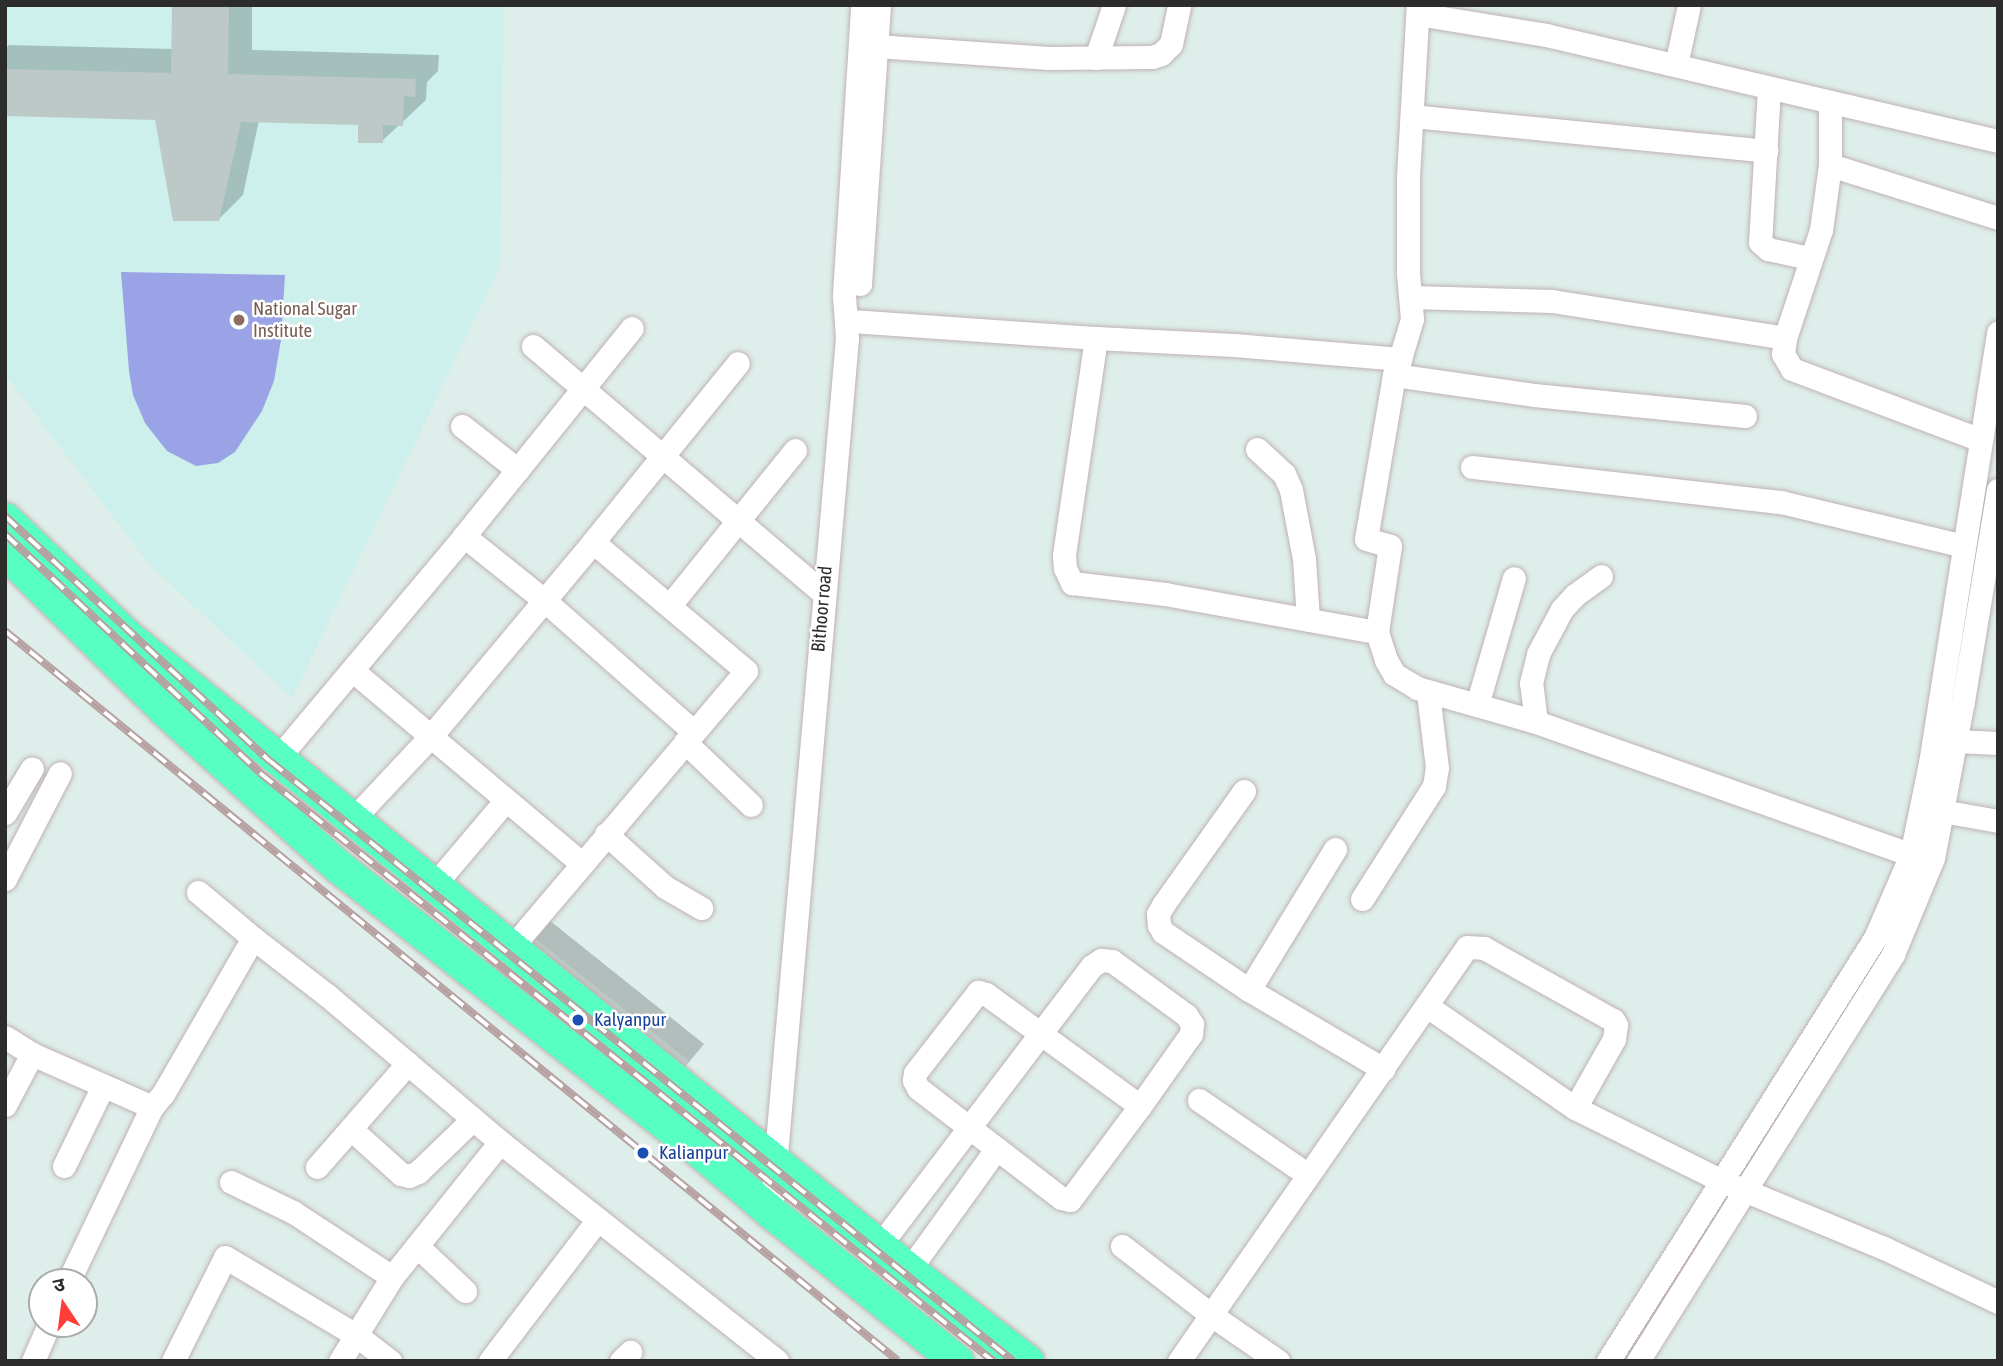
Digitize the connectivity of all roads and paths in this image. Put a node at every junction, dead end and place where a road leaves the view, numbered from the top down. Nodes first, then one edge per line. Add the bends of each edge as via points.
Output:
1 (862, 5) edge
2 (879, 5) edge
3 (1114, 5) edge
4 (1179, 5) edge
5 (1689, 5) edge
6 (1418, 10) edge
7 (876, 46) junction
8 (1096, 58) junction
9 (1676, 65) junction
10 (1769, 88) junction
11 (1830, 103) junction
12 (1412, 116) junction
13 (1998, 141) edge
14 (1766, 151) junction
15 (1830, 165) junction
16 (1998, 218) edge
17 (1809, 258) junction
18 (1412, 297) junction
19 (632, 328) dead end
20 (849, 329) junction
21 (1998, 332) edge
22 (1096, 338) junction
23 (1785, 338) junction
24 (533, 346) dead end
25 (738, 363) dead end
26 (1397, 367) junction
27 (584, 388) junction
28 (1993, 393) edge
29 (1745, 416) dead end
30 (462, 426) dead end
31 (1981, 440) junction
32 (1257, 449) dead end
33 (795, 450) dead end
34 (661, 455) junction
35 (1472, 467) dead end
36 (517, 470) junction
37 (1998, 490) edge
38 (5, 519) edge
39 (738, 523) junction
40 (464, 536) junction
41 (593, 542) junction
42 (1964, 547) junction
43 (5, 552) edge
44 (1601, 576) dead end
45 (1514, 578) dead end
46 (823, 593) junction
47 (545, 601) junction
48 (670, 605) junction
49 (1308, 620) junction
50 (1377, 632) junction
51 (352, 670) junction
52 (1428, 692) junction
53 (1477, 705) junction
54 (1535, 722) junction
55 (431, 736) junction
56 (690, 737) junction
57 (1956, 741) junction
58 (1998, 743) edge
59 (278, 758) junction
60 (32, 768) dead end
61 (60, 773) dead end
62 (1244, 791) dead end
63 (506, 800) junction
64 (751, 806) dead end
65 (1942, 811) junction
66 (5, 813) edge
67 (353, 818) junction
68 (1998, 821) edge
69 (606, 834) junction
70 (1335, 849) dead end
71 (1911, 855) junction
72 (581, 863) junction
73 (5, 879) edge
74 (435, 884) junction
75 (198, 892) dead end
76 (1362, 898) dead end
77 (701, 908) dead end
78 (253, 938) junction
79 (512, 947) junction
80 (1249, 990) junction
81 (1427, 1006) junction
82 (1040, 1035) junction
83 (5, 1037) edge
84 (32, 1054) junction
85 (408, 1063) junction
86 (1382, 1069) junction
87 (103, 1086) junction
88 (1199, 1100) dead end
89 (5, 1105) edge
90 (152, 1107) junction
91 (1140, 1107) junction
92 (1575, 1108) junction
93 (473, 1119) junction
94 (352, 1129) junction
95 (971, 1129) junction
96 (500, 1142) junction
97 (997, 1148) junction
98 (776, 1159) junction
99 (64, 1166) dead end
100 (317, 1167) dead end
101 (1308, 1175) junction
102 (231, 1182) dead end
103 (1732, 1185) junction
104 (771, 1212) junction
105 (598, 1219) junction
106 (880, 1245) junction
107 (417, 1246) junction
108 (1122, 1246) dead end
109 (75, 1268) edge
110 (909, 1270) junction
111 (392, 1277) junction
112 (465, 1291) dead end
113 (1998, 1301) edge
114 (1210, 1314) junction
115 (356, 1335) junction
116 (43, 1338) edge
117 (763, 1357) edge
118 (33, 1361) edge
119 (173, 1361) edge
120 (340, 1361) edge
121 (390, 1361) edge
122 (490, 1361) edge
123 (957, 1361) edge
124 (1027, 1361) edge
125 (1179, 1361) edge
126 (1278, 1361) edge
127 (1608, 1361) edge
128 (1638, 1361) edge

1 - 20 street, Bithoor road via 844,295
2 - 7 street
3 - 8 street
4 - 8 street via 1171,44 1161,54
5 - 9 street
6 - 9 street
6 - 12 street
7 - 8 street
7 - 20 street via 859,297
9 - 10 street
10 - 11 street
10 - 14 street
11 - 13 street
11 - 15 street
12 - 14 street
12 - 18 street via 1408,274
14 - 17 street via 1761,246
15 - 16 street
15 - 17 street via 1821,230
17 - 23 street
18 - 23 street via 1552,301
18 - 26 street via 1410,332
19 - 27 street
20 - 22 street
20 - 46 street, Bithoor road
21 - 28 street
22 - 26 street via 1234,345
22 - 49 street via 1063,555 1068,578 1072,583 1165,594
23 - 31 street via 1783,354 1792,369
24 - 27 street
25 - 34 street
26 - 29 street via 1534,395
26 - 50 street via 1366,539 1390,546
27 - 34 street
27 - 36 street
28 - 31 street
30 - 36 street
31 - 42 street
32 - 49 street via 1284,474 1291,490 1304,559
33 - 39 street
34 - 39 street
34 - 41 street
35 - 42 street via 1781,502
36 - 40 street
37 - 57 street
38 - 59 highway via 128,637
39 - 46 street
39 - 48 street
40 - 47 street
40 - 51 street
41 - 47 street
41 - 48 street
42 - 71 street
43 - 104 highway via 165,710 339,867
44 - 54 street via 1562,609 1538,654 1531,683
45 - 53 street
46 - 98 street, Bithoor road
47 - 55 street
47 - 56 street
48 - 56 street via 746,671
49 - 50 street
50 - 52 street via 1394,674
51 - 55 street
51 - 59 street
52 - 53 street
52 - 76 street via 1437,768 1434,786
53 - 54 street
54 - 71 street
55 - 63 street
55 - 67 street
56 - 64 street
56 - 69 street
57 - 58 street
57 - 65 street
59 - 67 highway
60 - 66 street
61 - 73 street
62 - 80 street via 1157,920 1163,932
63 - 72 street
63 - 74 street
65 - 68 street
65 - 103 street via 1933,858 1893,954
67 - 74 highway
69 - 72 street
69 - 77 street via 665,887
70 - 80 street
71 - 103 street via 1875,938
72 - 79 street
74 - 79 highway
75 - 78 street
78 - 85 street
78 - 90 street
79 - 98 highway
80 - 86 street
81 - 86 street
81 - 92 street
81 - 92 street via 1463,950 1477,946 1610,1016 1616,1025 1614,1039
82 - 91 street
82 - 91 street via 1092,966 1101,960 1112,961 1192,1024 1191,1034
82 - 95 street
82 - 95 street via 978,992 939,1041 914,1080
83 - 84 street
84 - 87 street
84 - 89 street
85 - 93 street
85 - 94 street
86 - 101 street
87 - 90 street
87 - 99 street
88 - 101 street
90 - 109 street
91 - 97 street via 1070,1200 1061,1198
92 - 103 street
93 - 94 street via 409,1176 401,1174
93 - 96 street
94 - 100 street
95 - 97 street
95 - 106 street
96 - 105 street
96 - 107 street
97 - 110 street
98 - 104 street, Bithoor road
98 - 106 highway
101 - 114 street
102 - 111 street via 293,1212
103 - 113 street
103 - 127 street
103 - 128 street
104 - 123 highway
105 - 117 street
105 - 122 street
106 - 110 highway
107 - 111 street
107 - 112 street
108 - 114 street
110 - 124 highway
111 - 115 street
114 - 125 street
114 - 126 street
115 - 119 street via 225,1257
115 - 120 street
115 - 121 street
116 - 118 street

